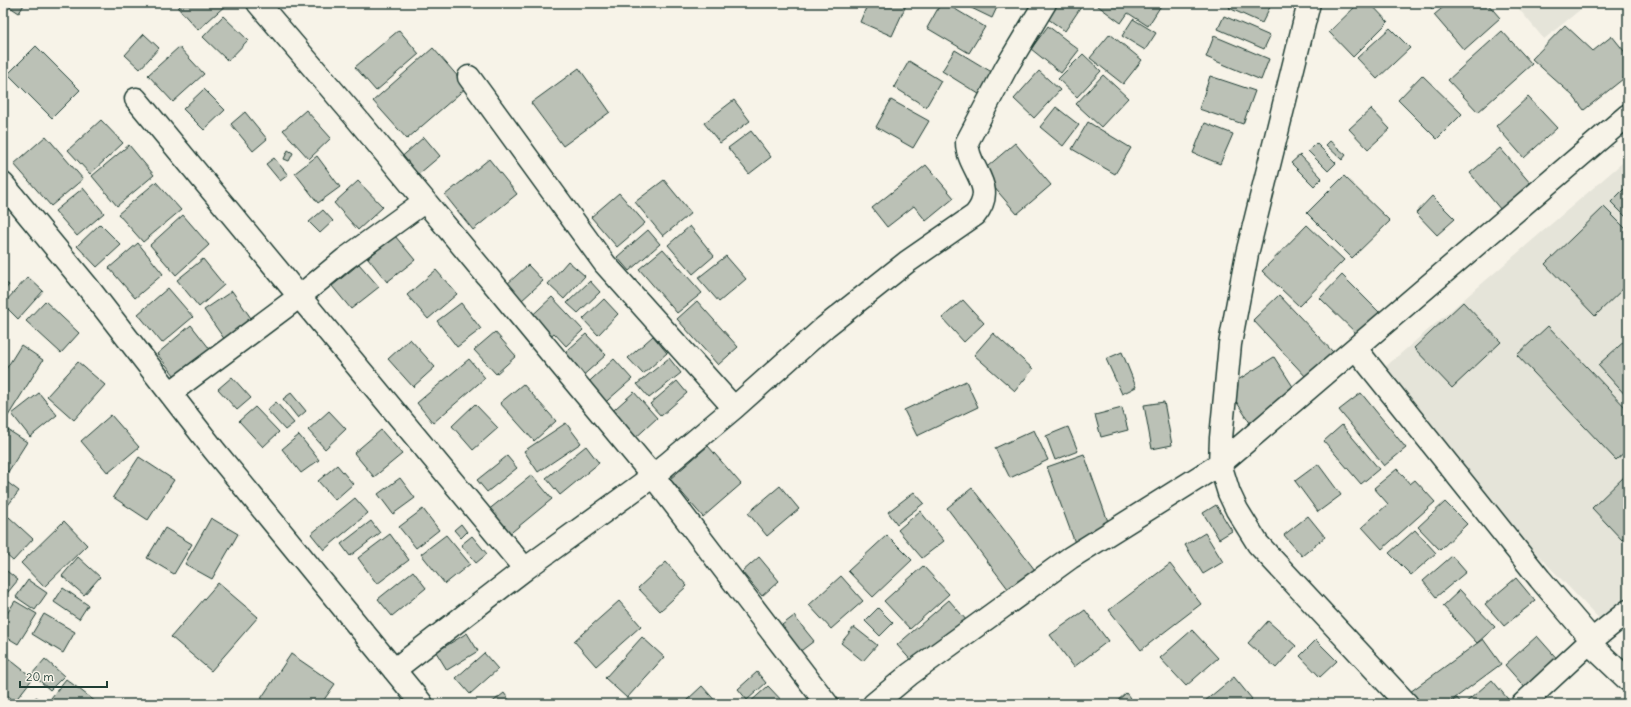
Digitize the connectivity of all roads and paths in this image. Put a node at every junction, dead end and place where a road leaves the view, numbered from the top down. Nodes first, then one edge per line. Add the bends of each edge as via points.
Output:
1 (258, 3) edge
2 (1045, 3) edge
3 (1309, 3) edge
4 (469, 77) dead end
5 (136, 100) dead end
6 (1628, 115) edge
7 (3, 184) edge
8 (425, 201) junction
9 (300, 296) junction
10 (1356, 349) junction
11 (170, 393) junction
12 (734, 408) junction
13 (1220, 464) junction
14 (653, 476) junction
15 (525, 569) junction
16 (1628, 611) edge
17 (1591, 641) junction
18 (394, 670) junction
19 (1628, 680) edge
20 (422, 704) edge
21 (827, 704) edge
22 (874, 704) edge
23 (1407, 704) edge
24 (1523, 704) edge

1 - 8 street
2 - 12 street via 1006,68 967,142 970,158 983,184 983,204 979,210 907,262 825,327
3 - 13 street via 1247,254 1230,344
4 - 12 street via 606,264
5 - 9 street
6 - 10 street
7 - 11 street
8 - 9 street via 345,259
8 - 14 street
9 - 11 street
9 - 15 street
10 - 13 street
10 - 17 street
11 - 18 street
12 - 14 street
13 - 22 street via 1070,558 910,674
13 - 23 street via 1236,510 1258,544
14 - 15 street
14 - 21 street
15 - 18 street
16 - 17 street
17 - 19 street
17 - 24 street
18 - 20 street

